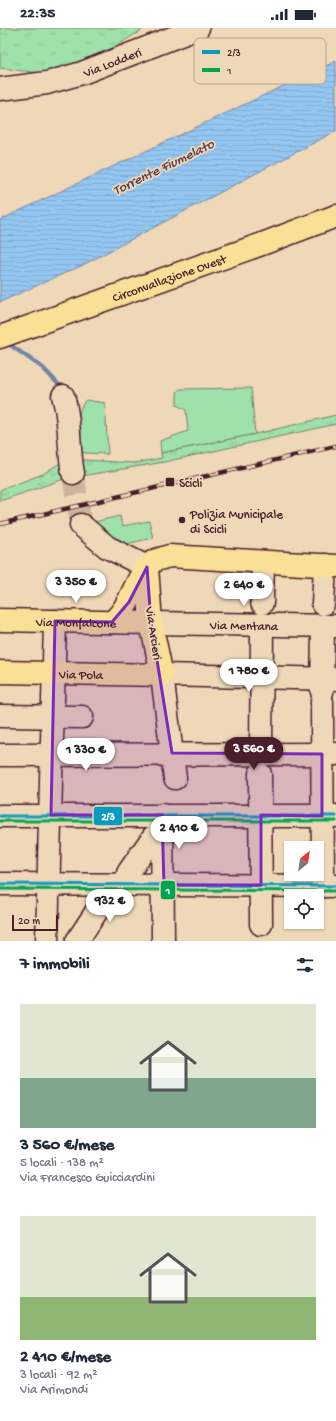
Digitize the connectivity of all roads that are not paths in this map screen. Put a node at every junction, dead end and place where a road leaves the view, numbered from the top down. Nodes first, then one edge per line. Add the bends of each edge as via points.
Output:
1 (198, 28) edge
2 (0, 89) edge
3 (336, 216) edge
4 (0, 338) edge
5 (63, 396) dead end
6 (73, 473) tunnel mouth
7 (81, 525) tunnel mouth
8 (263, 562) junction
9 (330, 565) edge
10 (147, 567) junction
11 (262, 613) junction
12 (327, 619) edge
13 (0, 620) edge
14 (55, 621) junction
15 (112, 622) junction
16 (152, 623) junction
17 (0, 672) edge
18 (54, 672) junction
19 (162, 675) junction
20 (261, 676) junction
21 (326, 688) edge
22 (0, 716) edge
23 (53, 716) junction
24 (82, 717) dead end
25 (172, 753) junction
26 (329, 754) edge
27 (0, 755) edge
28 (53, 755) junction
29 (260, 764) junction
30 (175, 778) dead end
31 (51, 815) junction
32 (162, 815) junction
33 (261, 815) junction
34 (0, 816) edge
35 (329, 816) edge
36 (162, 837) junction
37 (0, 884) edge
38 (48, 884) junction
39 (120, 885) junction
40 (164, 885) junction
41 (261, 885) junction
42 (329, 886) edge
43 (261, 924) dead end
44 (47, 941) edge
45 (77, 941) edge
46 (163, 941) edge

1 - 2 street, Via Lodderi via 82,73 47,83
3 - 4 main road, Circonvallazione Ovest
5 - 6 street via 67,409 69,452
7 - 10 street via 108,547
8 - 9 main road
8 - 10 main road via 169,556 154,561
8 - 11 street
9 - 12 street
10 - 15 main road via 121,615
10 - 16 main road, Via Arcieri
11 - 12 street, Via Mentana
11 - 16 street, Via Mentana
11 - 20 street
12 - 21 street
13 - 14 main road, Via Monfalcone
14 - 15 main road, Via Monfalcone
14 - 18 street
15 - 16 main road, Via Monfalcone
16 - 19 main road, Via Arcieri
17 - 18 main road, Via Pola
18 - 19 main road, Via Pola
18 - 23 street
19 - 20 street
19 - 25 street, Via Arcieri
20 - 21 street
20 - 29 street
21 - 26 street
22 - 23 street
23 - 24 street
23 - 28 street
25 - 28 street
25 - 29 street
25 - 30 street, Via Arcieri
26 - 29 street
26 - 35 street
27 - 28 street
28 - 31 street
29 - 33 street
31 - 32 street
31 - 34 street
31 - 38 street
32 - 33 street
32 - 36 street
33 - 35 street
33 - 41 street
35 - 42 street
36 - 39 street via 153,837
36 - 40 street
37 - 38 street
38 - 39 street
38 - 44 street
39 - 40 street
39 - 45 street
40 - 41 street
40 - 46 street
41 - 42 street
41 - 43 street

